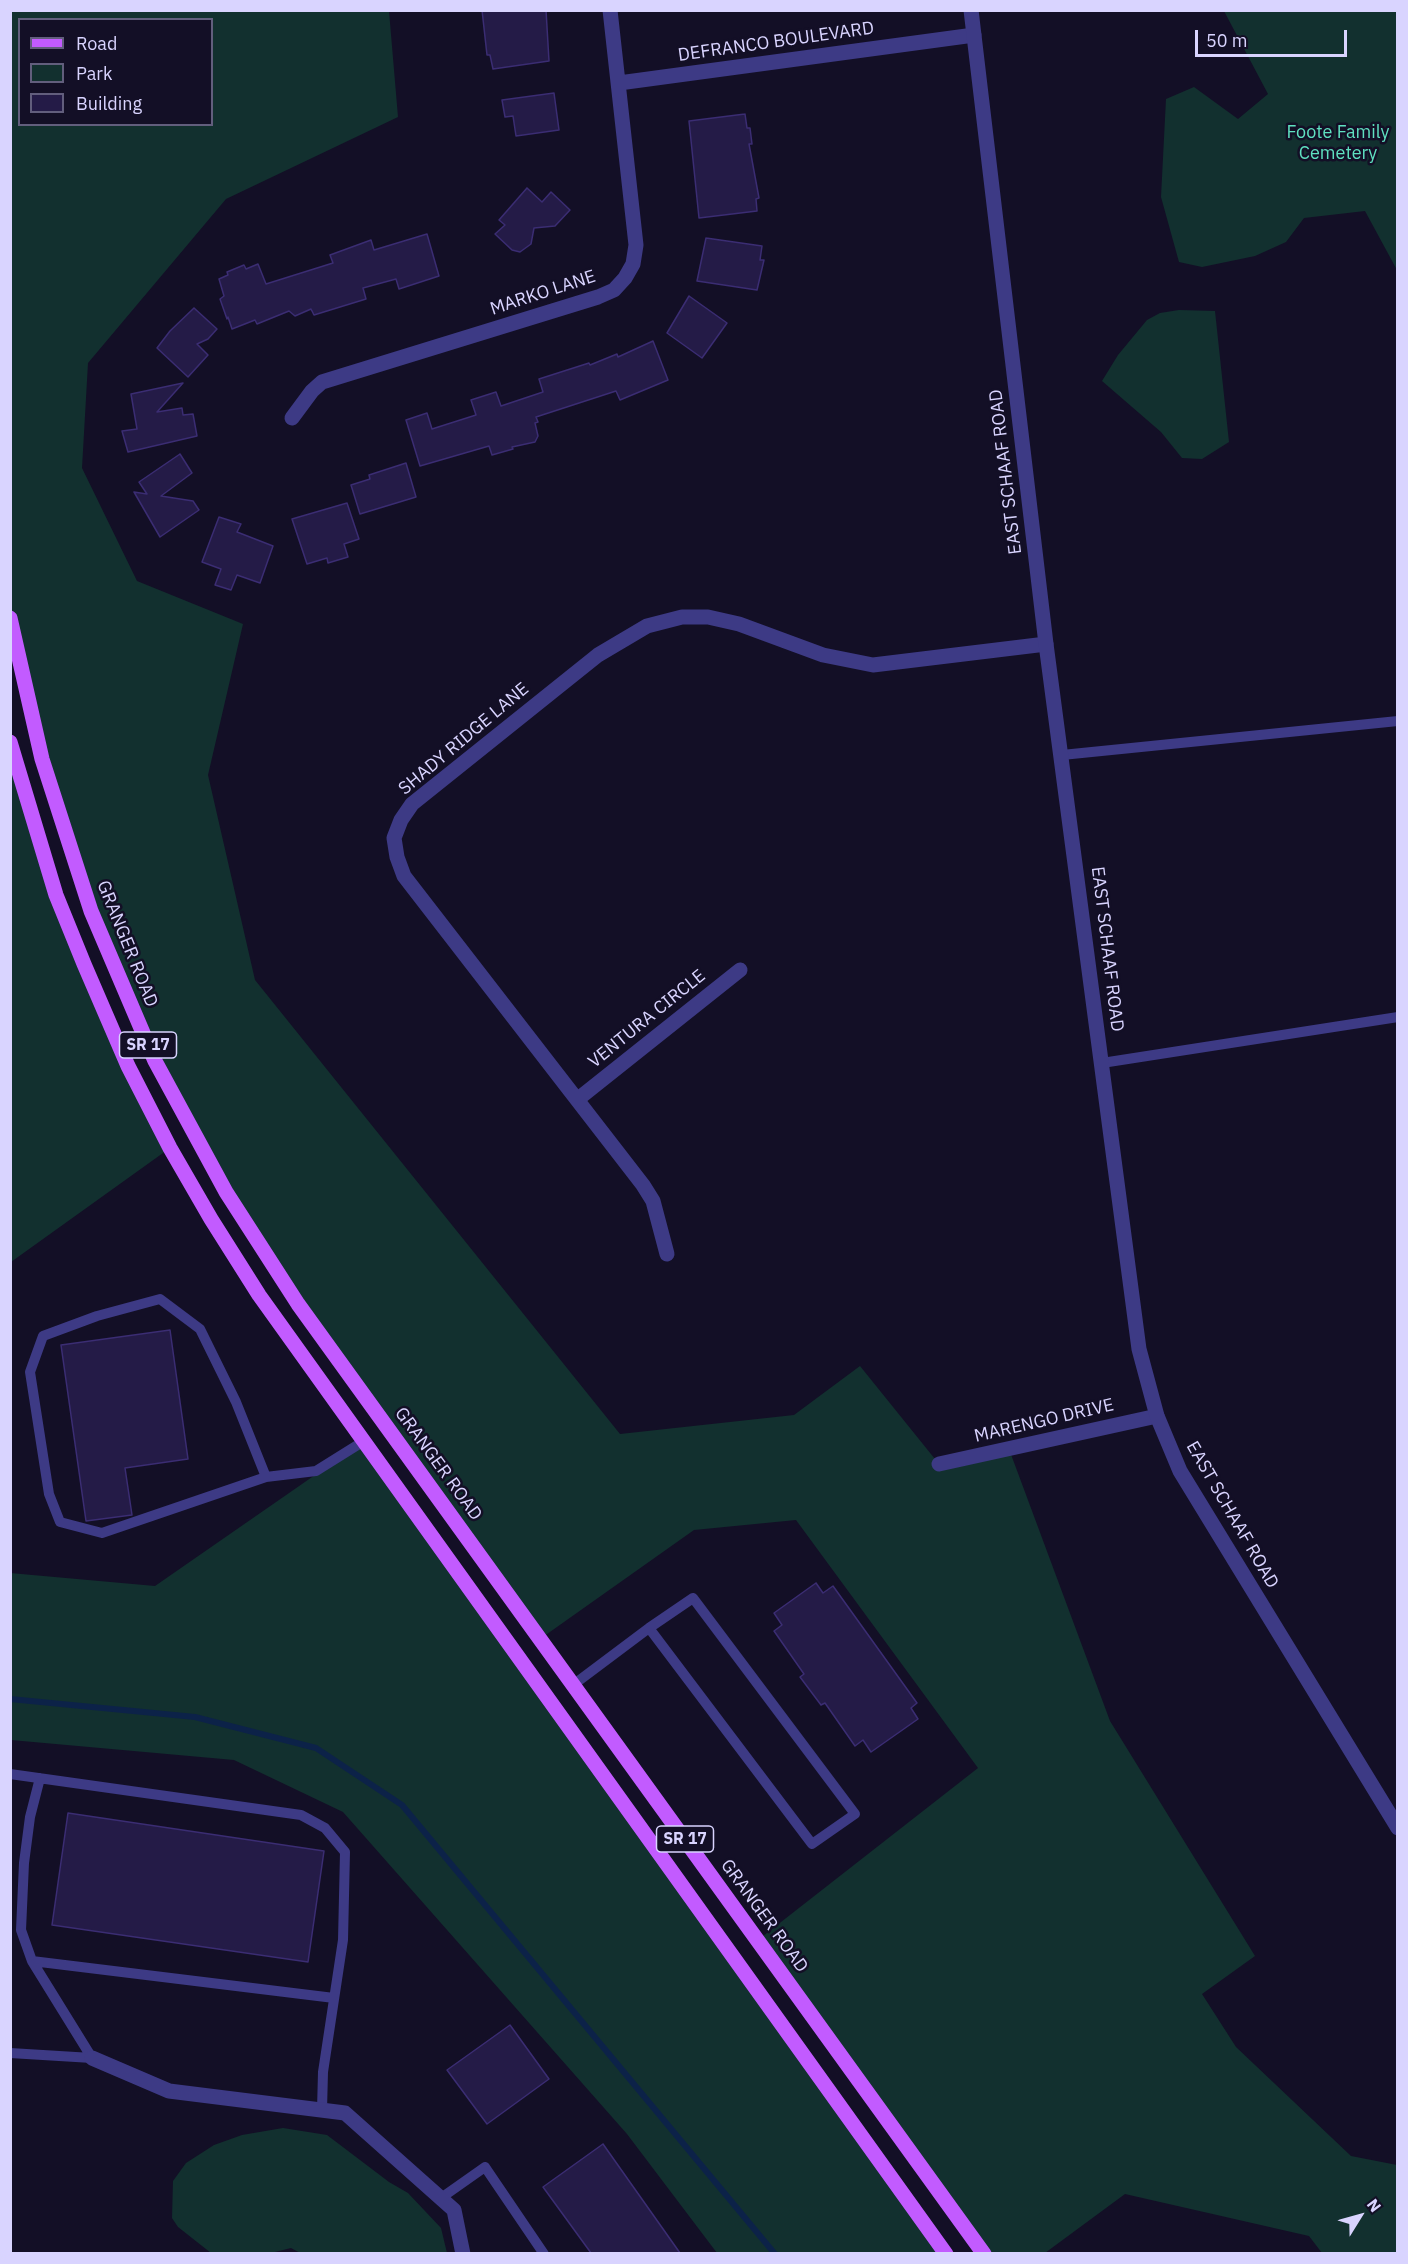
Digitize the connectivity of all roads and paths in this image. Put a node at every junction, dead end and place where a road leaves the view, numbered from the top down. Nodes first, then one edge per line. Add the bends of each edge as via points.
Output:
1 (610, 10) edge
2 (971, 10) edge
3 (974, 35) junction
4 (619, 83) junction
5 (292, 418) dead end
6 (10, 618) edge
7 (1046, 644) junction
8 (1398, 721) edge
9 (10, 742) edge
10 (1062, 755) junction
11 (740, 970) dead end
12 (1398, 1017) edge
13 (1102, 1063) junction
14 (578, 1099) junction
15 (667, 1254) dead end
16 (1157, 1416) junction
17 (385, 1425) junction
18 (364, 1441) junction
19 (939, 1464) dead end
20 (266, 1477) junction
21 (649, 1628) junction
22 (573, 1685) junction
23 (10, 1774) edge
24 (40, 1778) junction
25 (1398, 1828) edge
26 (32, 1961) junction
27 (334, 1998) junction
28 (10, 2053) edge
29 (92, 2058) junction
30 (322, 2110) junction
31 (441, 2198) junction
32 (463, 2253) edge
33 (544, 2253) edge
34 (946, 2253) edge
35 (984, 2253) edge

1 - 4 street, MARKO LANE
2 - 3 street, EAST SCHAAF ROAD
3 - 4 street, DEFRANCO BOULEVARD
3 - 7 street, EAST SCHAAF ROAD
4 - 5 street, MARKO LANE via 636,245 633,264 614,290 322,382
6 - 17 main road, GRANGER ROAD / SR 17 via 42,759 64,834 91,911 155,1060 260,1248
7 - 10 street, EAST SCHAAF ROAD
7 - 14 street, SHADY RIDGE LANE via 873,665 823,655 740,624 708,617 682,617 647,626 620,640 412,804 394,838 404,876
8 - 10 lane
9 - 18 main road, SR 17 via 57,895 128,1066 217,1229 259,1295
10 - 13 street, EAST SCHAAF ROAD
11 - 14 street, VENTURA CIRCLE
12 - 13 lane
13 - 16 street, EAST SCHAAF ROAD via 1139,1349
14 - 15 street, SHADY RIDGE LANE via 653,1201
16 - 19 street, MARENGO DRIVE
16 - 25 street, EAST SCHAAF ROAD via 1180,1471
17 - 18 main road
17 - 22 main road, GRANGER ROAD / SR 17
18 - 20 lane via 316,1471
18 - 34 main road, SR 17
20 - 20 lane via 236,1402 200,1329 160,1299 43,1336 30,1372 49,1494 60,1522 102,1533
21 - 21 lane via 693,1598 855,1814 812,1844
21 - 22 lane
22 - 35 main road, GRANGER ROAD / SR 17
23 - 24 lane
24 - 26 lane via 30,1816 21,1918
24 - 27 lane via 300,1815 324,1828 345,1852 343,1940
26 - 27 lane
26 - 29 lane
27 - 30 lane via 323,2072
28 - 29 lane
29 - 30 street via 169,2091
30 - 31 street via 345,2113
31 - 32 street via 454,2210
31 - 33 lane via 485,2167

